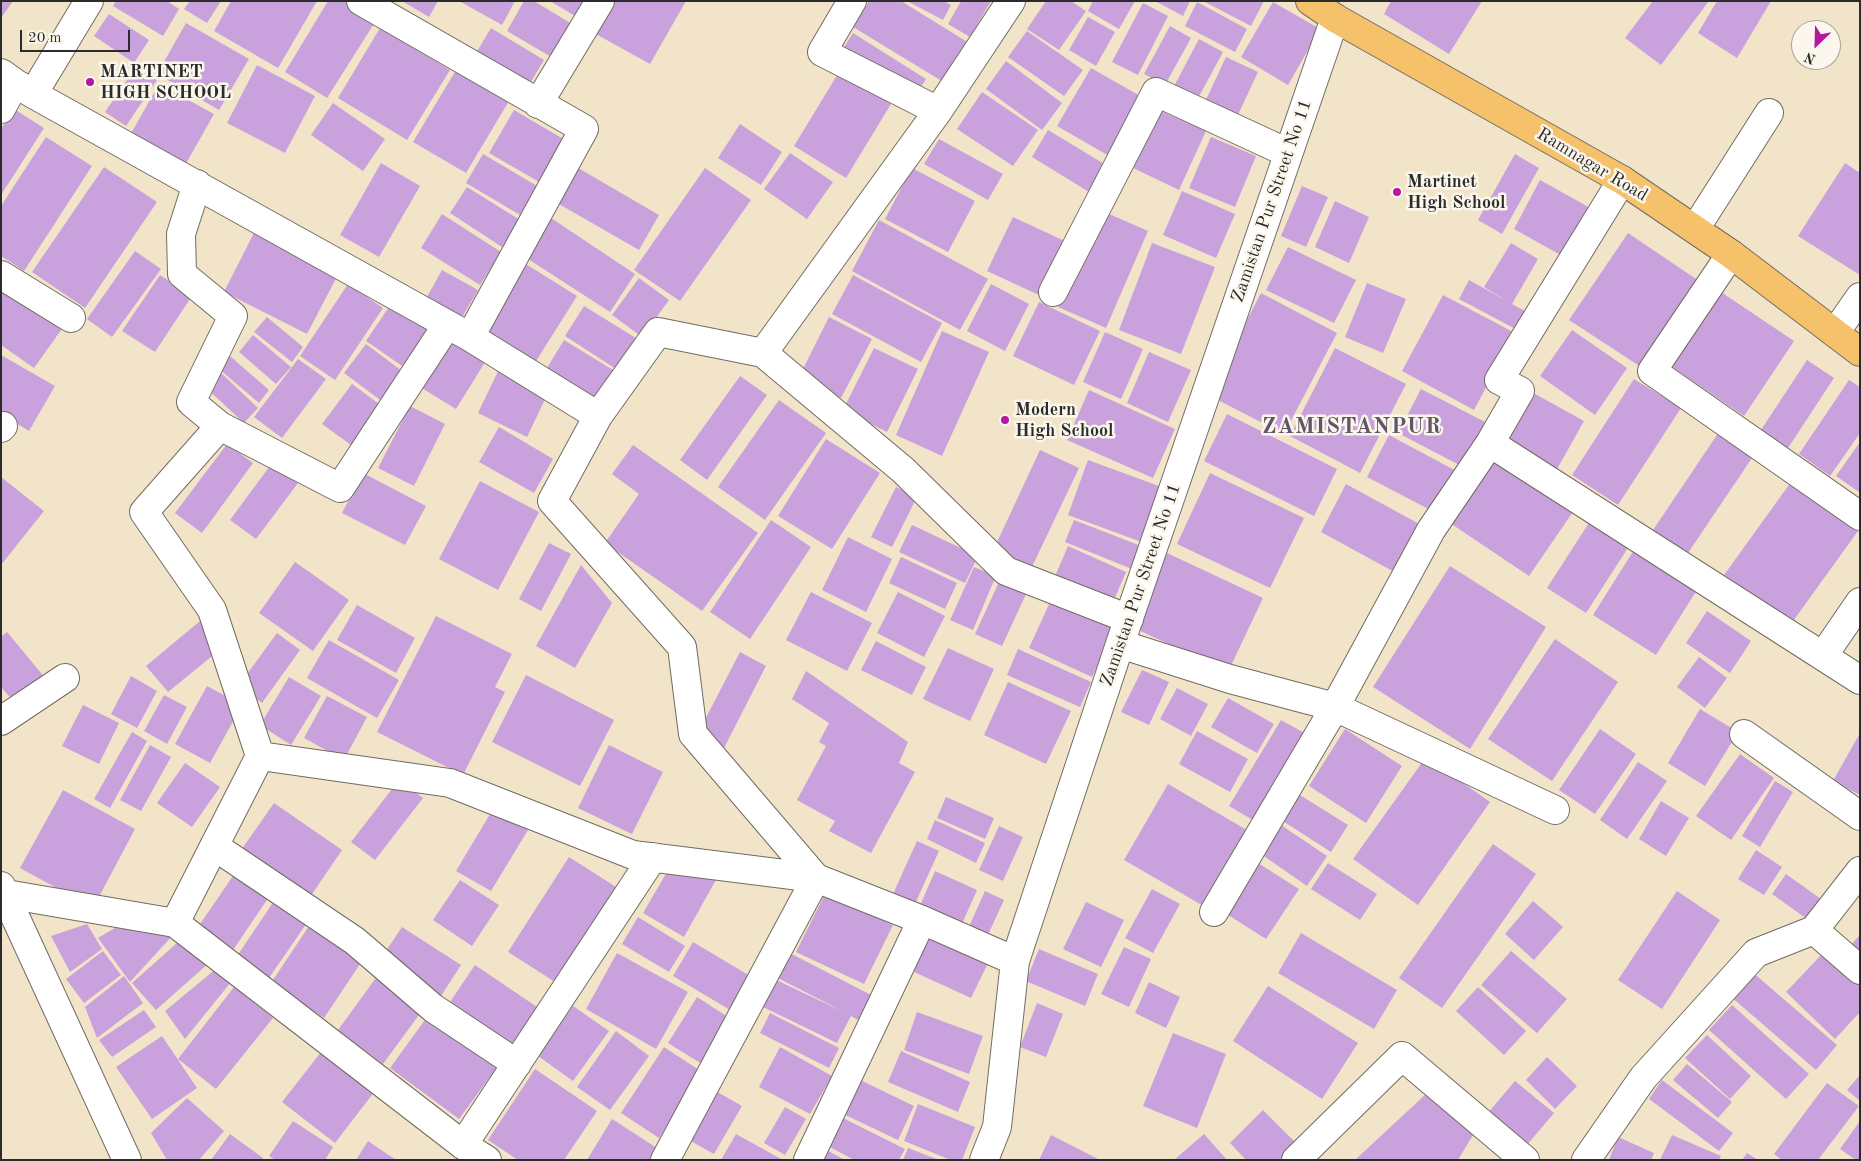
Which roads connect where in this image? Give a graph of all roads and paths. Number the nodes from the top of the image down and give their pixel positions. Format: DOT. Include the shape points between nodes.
graph roads {
  1 [pos="89,1"];
  2 [pos="600,1"];
  3 [pos="852,1"];
  4 [pos="1011,1"];
  5 [pos="1310,1"];
  6 [pos="364,2"];
  7 [pos="1335,18"];
  8 [pos="16,83"];
  9 [pos="538,104"];
  10 [pos="1,109"];
  11 [pos="938,111"];
  12 [pos="1768,113"];
  13 [pos="1288,153"];
  14 [pos="1622,180"];
  15 [pos="197,184"];
  16 [pos="1695,229"];
  17 [pos="1731,254"];
  18 [pos="1,275"];
  19 [pos="1053,292"];
  20 [pos="1860,297"];
  21 [pos="71,318"];
  22 [pos="459,331"];
  23 [pos="1836,332"];
  24 [pos="763,352"];
  25 [pos="1860,352"];
  26 [pos="598,416"];
  27 [pos="220,426"];
  28 [pos="1490,443"];
  29 [pos="1860,516"];
  30 [pos="1860,602"];
  31 [pos="1124,632"];
  32 [pos="1824,656"];
  33 [pos="65,678"];
  34 [pos="1860,680"];
  35 [pos="1335,706"];
  36 [pos="1,721"];
  37 [pos="1744,734"];
  38 [pos="260,756"];
  39 [pos="1555,810"];
  40 [pos="1860,816"];
  41 [pos="214,846"];
  42 [pos="653,857"];
  43 [pos="1860,871"];
  44 [pos="816,878"];
  45 [pos="4,890"];
  46 [pos="1214,912"];
  47 [pos="922,920"];
  48 [pos="175,923"];
  49 [pos="1814,930"];
  50 [pos="1015,960"];
  51 [pos="1860,970"];
  52 [pos="517,1064"];
  53 [pos="464,1145"];
  54 [pos="127,1160"];
  55 [pos="487,1160"];
  56 [pos="665,1160"];
  57 [pos="808,1160"];
  58 [pos="984,1160"];
  59 [pos="1296,1160"];
  60 [pos="1525,1160"];
  61 [pos="1586,1160"];
  1 -- 8 [label="street"];
  2 -- 9 [label="street"];
  3 -- 11 [label="street" via="822,52"];
  4 -- 11 [label="street"];
  5 -- 7 [label="main road, Ramnagar Road"];
  6 -- 9 [label="street"];
  7 -- 13 [label="street, Zamistan Pur Street No 11"];
  7 -- 14 [label="main road, Ramnagar Road"];
  8 -- 10 [label="street"];
  8 -- 15 [label="street"];
  9 -- 22 [label="street" via="584,130"];
  11 -- 24 [label="street"];
  12 -- 16 [label="street"];
  13 -- 19 [label="street" via="1156,92"];
  13 -- 31 [label="street, Zamistan Pur Street No 11"];
  14 -- 16 [label="main road, Ramnagar Road"];
  14 -- 28 [label="street" via="1499,380 1520,391"];
  15 -- 22 [label="street"];
  15 -- 27 [label="street" via="182,234 182,274 233,316 191,402"];
  16 -- 17 [label="main road, Ramnagar Road"];
  17 -- 23 [label="main road, Ramnagar Road"];
  17 -- 29 [label="street" via="1652,371"];
  18 -- 21 [label="street"];
  20 -- 23 [label="street"];
  22 -- 26 [label="street"];
  22 -- 27 [label="street" via="340,488"];
  23 -- 25 [label="main road, Ramnagar Road"];
  24 -- 26 [label="street" via="658,332"];
  24 -- 31 [label="street" via="903,470 1006,571"];
  26 -- 44 [label="street" via="552,501 682,647 693,734"];
  27 -- 38 [label="street" via="144,512 212,610"];
  28 -- 32 [label="street"];
  28 -- 35 [label="street" via="1431,530"];
  30 -- 32 [label="street"];
  31 -- 35 [label="street" via="1230,679"];
  31 -- 50 [label="street, Zamistan Pur Street No 11"];
  32 -- 34 [label="street"];
  33 -- 36 [label="street"];
  35 -- 39 [label="street"];
  35 -- 46 [label="street"];
  37 -- 40 [label="street"];
  38 -- 41 [label="street"];
  38 -- 42 [label="street" via="450,783 633,855"];
  41 -- 48 [label="street"];
  41 -- 52 [label="street" via="355,941 432,1008"];
  42 -- 44 [label="street"];
  42 -- 52 [label="street"];
  43 -- 49 [label="street"];
  44 -- 47 [label="street"];
  44 -- 56 [label="street"];
  45 -- 48 [label="street"];
  45 -- 54 [label="street"];
  47 -- 50 [label="street"];
  47 -- 57 [label="street"];
  48 -- 53 [label="street"];
  49 -- 51 [label="street"];
  49 -- 61 [label="street" via="1756,953 1643,1078"];
  50 -- 58 [label="street, Zamistan Pur Street No 11" via="998,1128"];
  52 -- 53 [label="street"];
  53 -- 55 [label="street"];
  59 -- 60 [label="street" via="1402,1056"];
}
